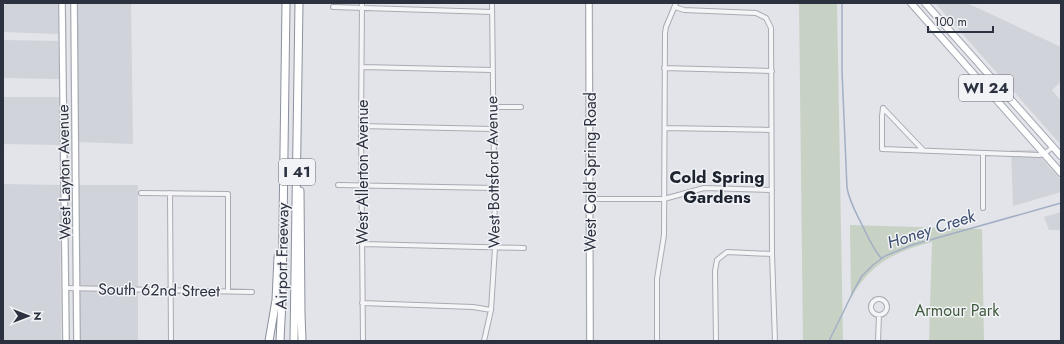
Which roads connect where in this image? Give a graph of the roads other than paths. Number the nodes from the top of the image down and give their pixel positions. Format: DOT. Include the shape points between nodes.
graph roads {
  1 [pos="62,3"];
  2 [pos="74,3"];
  3 [pos="286,3"];
  4 [pos="299,3"];
  5 [pos="362,3"];
  6 [pos="492,3"];
  7 [pos="589,3"];
  8 [pos="911,3"];
  9 [pos="925,3"];
  10 [pos="676,5"];
  11 [pos="333,7"];
  12 [pos="362,8"];
  13 [pos="492,12"];
  14 [pos="362,67"];
  15 [pos="664,68"];
  16 [pos="492,70"];
  17 [pos="772,71"];
  18 [pos="493,107"];
  19 [pos="521,107"];
  20 [pos="361,126"];
  21 [pos="665,128"];
  22 [pos="493,129"];
  23 [pos="771,130"];
  24 [pos="1053,147"];
  25 [pos="923,150"];
  26 [pos="983,153"];
  27 [pos="1044,154"];
  28 [pos="1061,156"];
  29 [pos="1061,173"];
  30 [pos="296,181"];
  31 [pos="338,185"];
  32 [pos="362,185"];
  33 [pos="494,188"];
  34 [pos="772,190"];
  35 [pos="141,193"];
  36 [pos="170,193"];
  37 [pos="590,199"];
  38 [pos="664,199"];
  39 [pos="283,205"];
  40 [pos="984,208"];
  41 [pos="363,244"];
  42 [pos="495,248"];
  43 [pos="524,248"];
  44 [pos="772,254"];
  45 [pos="66,288"];
  46 [pos="76,288"];
  47 [pos="171,290"];
  48 [pos="228,291"];
  49 [pos="252,292"];
  50 [pos="362,303"];
  51 [pos="491,310"];
  52 [pos="879,315"];
  53 [pos="66,341"];
  54 [pos="76,341"];
  55 [pos="171,341"];
  56 [pos="269,341"];
  57 [pos="280,341"];
  58 [pos="294,341"];
  59 [pos="302,341"];
  60 [pos="363,341"];
  61 [pos="484,341"];
  62 [pos="590,341"];
  63 [pos="657,341"];
  64 [pos="716,341"];
  65 [pos="775,341"];
  66 [pos="878,341"];
  1 -- 45 [label="main road, West Layton Avenue"];
  2 -- 46 [label="main road, West Layton Avenue"];
  3 -- 39 [label="highway, Airport Freeway / I 41"];
  4 -- 30 [label="highway, Airport Freeway / I 41"];
  5 -- 12 [label="street, West Allerton Avenue"];
  6 -- 13 [label="street, West Bottsford Avenue"];
  7 -- 37 [label="main road, West Cold Spring Road"];
  8 -- 27 [label="main road, WI 24"];
  9 -- 24 [label="main road, WI 24"];
  10 -- 15 [label="street" via="664,33"];
  10 -- 17 [label="street" via="684,10 756,13 766,18 771,28"];
  11 -- 12 [label="street"];
  12 -- 13 [label="street"];
  12 -- 14 [label="street, West Allerton Avenue"];
  13 -- 16 [label="street, West Bottsford Avenue"];
  14 -- 16 [label="street"];
  14 -- 20 [label="street, West Allerton Avenue"];
  15 -- 17 [label="street"];
  15 -- 21 [label="street"];
  16 -- 18 [label="street, West Bottsford Avenue"];
  17 -- 23 [label="street"];
  18 -- 19 [label="street"];
  18 -- 22 [label="street, West Bottsford Avenue"];
  20 -- 22 [label="street"];
  20 -- 32 [label="street, West Allerton Avenue"];
  21 -- 23 [label="street"];
  21 -- 38 [label="street"];
  22 -- 33 [label="street, West Bottsford Avenue"];
  23 -- 34 [label="street"];
  24 -- 27 [label="street"];
  24 -- 28 [label="main road, WI 24"];
  25 -- 25 [label="street" via="882,149 883,108"];
  25 -- 26 [label="street"];
  26 -- 27 [label="street"];
  26 -- 40 [label="street"];
  27 -- 29 [label="main road, WI 24"];
  30 -- 58 [label="highway, Airport Freeway / I 41"];
  30 -- 59 [label="highway" via="301,194"];
  31 -- 32 [label="street"];
  32 -- 33 [label="street"];
  32 -- 41 [label="street, West Allerton Avenue"];
  33 -- 42 [label="street, West Bottsford Avenue"];
  34 -- 38 [label="street" via="704,188"];
  34 -- 44 [label="street"];
  35 -- 36 [label="street"];
  36 -- 47 [label="street"];
  36 -- 48 [label="street" via="228,194"];
  37 -- 38 [label="street"];
  37 -- 62 [label="main road, West Cold Spring Road"];
  38 -- 63 [label="street" via="664,235 657,279"];
  39 -- 56 [label="highway" via="278,216 277,288"];
  39 -- 57 [label="highway, Airport Freeway / I 41"];
  41 -- 42 [label="street"];
  41 -- 50 [label="street, West Allerton Avenue"];
  42 -- 43 [label="street"];
  42 -- 51 [label="street, West Bottsford Avenue"];
  44 -- 64 [label="street" via="727,252 717,260"];
  44 -- 65 [label="street"];
  45 -- 46 [label="street, South 62nd Street"];
  45 -- 53 [label="main road, West Layton Avenue"];
  46 -- 47 [label="street, South 62nd Street"];
  46 -- 54 [label="main road, West Layton Avenue"];
  47 -- 48 [label="street, South 62nd Street"];
  47 -- 55 [label="street"];
  48 -- 49 [label="street, South 62nd Street"];
  50 -- 51 [label="street" via="473,307"];
  50 -- 60 [label="street, West Allerton Avenue"];
  51 -- 61 [label="street, West Bottsford Avenue"];
  52 -- 66 [label="street"];
}
